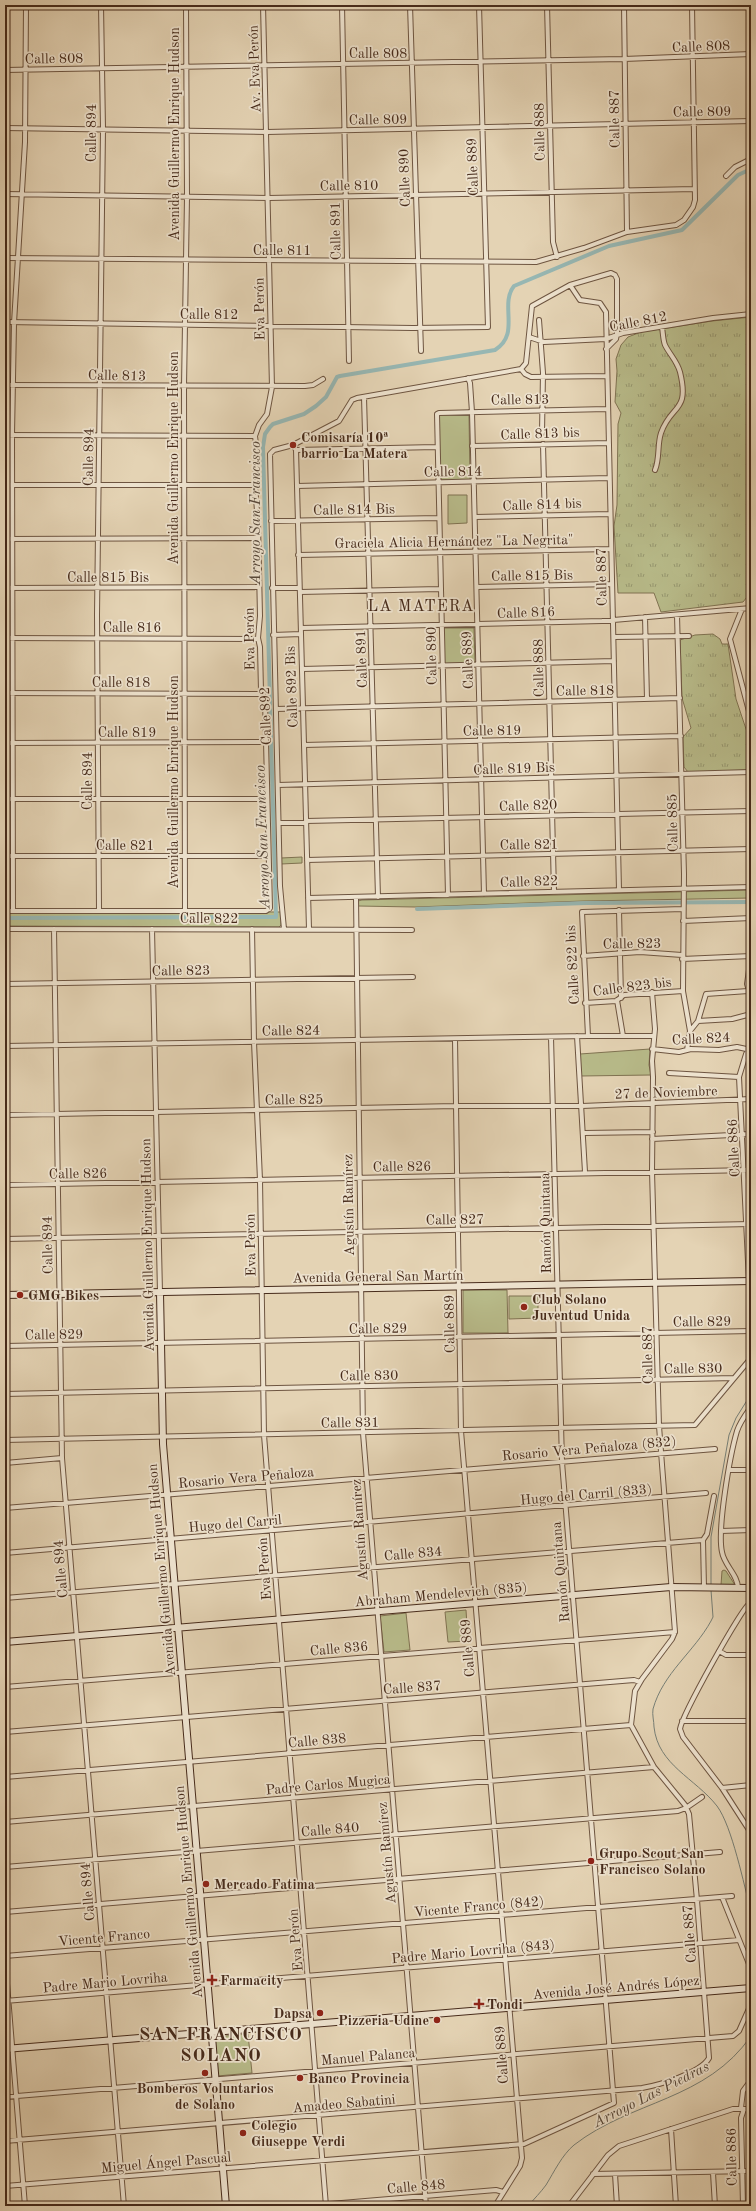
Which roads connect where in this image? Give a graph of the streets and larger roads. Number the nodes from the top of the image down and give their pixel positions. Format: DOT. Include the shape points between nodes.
graph roads {
  1 [pos="170,5"];
  2 [pos="186,5"];
  3 [pos="263,5"];
  4 [pos="342,5"];
  5 [pos="410,5"];
  6 [pos="478,5"];
  7 [pos="547,5"];
  8 [pos="624,5"];
  9 [pos="692,5"];
  10 [pos="26,6"];
  11 [pos="101,6"];
  12 [pos="5,7"];
  13 [pos="751,54"];
  14 [pos="693,57"];
  15 [pos="624,59"];
  16 [pos="548,60"];
  17 [pos="480,61"];
  18 [pos="343,64"];
  19 [pos="411,64"];
  20 [pos="265,66"];
  21 [pos="187,67"];
  22 [pos="102,68"];
  23 [pos="5,70"];
  24 [pos="25,70"];
  25 [pos="751,121"];
  26 [pos="624,123"];
  27 [pos="693,123"];
  28 [pos="550,125"];
  29 [pos="482,127"];
  30 [pos="5,128"];
  31 [pos="25,128"];
  32 [pos="103,129"];
  33 [pos="413,129"];
  34 [pos="344,130"];
  35 [pos="187,131"];
  36 [pos="267,132"];
  37 [pos="751,159"];
  38 [pos="726,176"];
  39 [pos="626,189"];
  40 [pos="694,189"];
  41 [pos="552,192"];
  42 [pos="484,193"];
  43 [pos="5,194"];
  44 [pos="22,194"];
  45 [pos="415,195"];
  46 [pos="102,196"];
  47 [pos="345,196"];
  48 [pos="187,197"];
  49 [pos="269,198"];
  50 [pos="627,232"];
  51 [pos="557,257"];
  52 [pos="5,258"];
  53 [pos="17,258"];
  54 [pos="101,260"];
  55 [pos="186,260"];
  56 [pos="269,261"];
  57 [pos="346,262"];
  58 [pos="418,262"];
  59 [pos="487,263"];
  60 [pos="570,285"];
  61 [pos="751,314"];
  62 [pos="539,320"];
  63 [pos="5,322"];
  64 [pos="14,323"];
  65 [pos="101,324"];
  66 [pos="184,325"];
  67 [pos="347,325"];
  68 [pos="271,326"];
  69 [pos="419,327"];
  70 [pos="662,327"];
  71 [pos="486,328"];
  72 [pos="617,334"];
  73 [pos="529,337"];
  74 [pos="606,339"];
  75 [pos="542,342"];
  76 [pos="606,349"];
  77 [pos="421,351"];
  78 [pos="349,361"];
  79 [pos="521,369"];
  80 [pos="606,376"];
  81 [pos="543,377"];
  82 [pos="468,378"];
  83 [pos="323,379"];
  84 [pos="5,385"];
  85 [pos="13,385"];
  86 [pos="100,385"];
  87 [pos="184,387"];
  88 [pos="272,387"];
  89 [pos="364,397"];
  90 [pos="607,409"];
  91 [pos="541,410"];
  92 [pos="472,412"];
  93 [pos="436,417"];
  94 [pos="542,433"];
  95 [pos="5,435"];
  96 [pos="12,435"];
  97 [pos="99,435"];
  98 [pos="184,435"];
  99 [pos="255,436"];
  100 [pos="609,443"];
  101 [pos="543,444"];
  102 [pos="293,445"];
  103 [pos="472,446"];
  104 [pos="436,448"];
  105 [pos="366,449"];
  106 [pos="296,450"];
  107 [pos="655,470"];
  108 [pos="609,478"];
  109 [pos="544,480"];
  110 [pos="474,482"];
  111 [pos="438,483"];
  112 [pos="368,484"];
  113 [pos="5,485"];
  114 [pos="12,485"];
  115 [pos="98,485"];
  116 [pos="184,485"];
  117 [pos="255,485"];
  118 [pos="297,486"];
  119 [pos="610,514"];
  120 [pos="545,515"];
  121 [pos="475,517"];
  122 [pos="439,518"];
  123 [pos="368,520"];
  124 [pos="271,521"];
  125 [pos="298,522"];
  126 [pos="257,538"];
  127 [pos="5,539"];
  128 [pos="12,539"];
  129 [pos="184,539"];
  130 [pos="99,540"];
  131 [pos="611,549"];
  132 [pos="546,550"];
  133 [pos="475,552"];
  134 [pos="439,553"];
  135 [pos="298,555"];
  136 [pos="369,555"];
  137 [pos="612,584"];
  138 [pos="547,586"];
  139 [pos="185,587"];
  140 [pos="258,587"];
  141 [pos="477,587"];
  142 [pos="5,588"];
  143 [pos="13,588"];
  144 [pos="98,588"];
  145 [pos="272,588"];
  146 [pos="440,588"];
  147 [pos="300,590"];
  148 [pos="370,590"];
  149 [pos="751,608"];
  150 [pos="742,609"];
  151 [pos="677,615"];
  152 [pos="645,617"];
  153 [pos="613,620"];
  154 [pos="547,623"];
  155 [pos="476,625"];
  156 [pos="442,626"];
  157 [pos="371,627"];
  158 [pos="301,628"];
  159 [pos="301,634"];
  160 [pos="273,635"];
  161 [pos="645,636"];
  162 [pos="677,636"];
  163 [pos="689,636"];
  164 [pos="5,638"];
  165 [pos="13,638"];
  166 [pos="97,638"];
  167 [pos="186,638"];
  168 [pos="614,638"];
  169 [pos="258,639"];
  170 [pos="614,661"];
  171 [pos="550,663"];
  172 [pos="478,665"];
  173 [pos="442,666"];
  174 [pos="372,668"];
  175 [pos="302,669"];
  176 [pos="97,693"];
  177 [pos="186,693"];
  178 [pos="5,694"];
  179 [pos="13,694"];
  180 [pos="262,694"];
  181 [pos="680,698"];
  182 [pos="647,699"];
  183 [pos="614,700"];
  184 [pos="549,702"];
  185 [pos="479,703"];
  186 [pos="444,704"];
  187 [pos="374,706"];
  188 [pos="302,708"];
  189 [pos="276,709"];
  190 [pos="751,719"];
  191 [pos="681,736"];
  192 [pos="615,738"];
  193 [pos="550,740"];
  194 [pos="480,741"];
  195 [pos="265,742"];
  196 [pos="444,742"];
  197 [pos="5,743"];
  198 [pos="13,743"];
  199 [pos="97,743"];
  200 [pos="186,743"];
  201 [pos="374,744"];
  202 [pos="304,745"];
  203 [pos="751,772"];
  204 [pos="682,774"];
  205 [pos="616,776"];
  206 [pos="551,777"];
  207 [pos="481,780"];
  208 [pos="445,781"];
  209 [pos="376,782"];
  210 [pos="304,784"];
  211 [pos="278,785"];
  212 [pos="5,799"];
  213 [pos="13,799"];
  214 [pos="98,799"];
  215 [pos="185,799"];
  216 [pos="267,799"];
  217 [pos="751,811"];
  218 [pos="682,812"];
  219 [pos="618,814"];
  220 [pos="552,816"];
  221 [pos="446,818"];
  222 [pos="482,818"];
  223 [pos="377,820"];
  224 [pos="306,822"];
  225 [pos="279,823"];
  226 [pos="751,849"];
  227 [pos="683,851"];
  228 [pos="618,852"];
  229 [pos="553,854"];
  230 [pos="5,856"];
  231 [pos="13,856"];
  232 [pos="98,856"];
  233 [pos="185,856"];
  234 [pos="268,856"];
  235 [pos="446,856"];
  236 [pos="483,856"];
  237 [pos="377,858"];
  238 [pos="307,860"];
  239 [pos="751,887"];
  240 [pos="683,889"];
  241 [pos="620,890"];
  242 [pos="554,892"];
  243 [pos="484,894"];
  244 [pos="448,895"];
  245 [pos="378,897"];
  246 [pos="308,898"];
  247 [pos="356,898"];
  248 [pos="683,908"];
  249 [pos="5,910"];
  250 [pos="99,910"];
  251 [pos="269,910"];
  252 [pos="619,910"];
  253 [pos="13,911"];
  254 [pos="185,911"];
  255 [pos="751,918"];
  256 [pos="683,922"];
  257 [pos="5,929"];
  258 [pos="54,929"];
  259 [pos="152,929"];
  260 [pos="252,929"];
  261 [pos="284,929"];
  262 [pos="309,929"];
  263 [pos="356,929"];
  264 [pos="412,930"];
  265 [pos="621,952"];
  266 [pos="583,956"];
  267 [pos="751,956"];
  268 [pos="682,957"];
  269 [pos="413,977"];
  270 [pos="357,978"];
  271 [pos="253,980"];
  272 [pos="154,982"];
  273 [pos="56,983"];
  274 [pos="5,984"];
  275 [pos="683,991"];
  276 [pos="748,991"];
  277 [pos="652,992"];
  278 [pos="751,998"];
  279 [pos="619,999"];
  280 [pos="585,1003"];
  281 [pos="751,1014"];
  282 [pos="698,1021"];
  283 [pos="690,1031"];
  284 [pos="577,1036"];
  285 [pos="588,1036"];
  286 [pos="623,1036"];
  287 [pos="654,1036"];
  288 [pos="552,1037"];
  289 [pos="454,1039"];
  290 [pos="358,1040"];
  291 [pos="254,1042"];
  292 [pos="156,1043"];
  293 [pos="57,1044"];
  294 [pos="5,1046"];
  295 [pos="652,1049"];
  296 [pos="751,1049"];
  297 [pos="687,1050"];
  298 [pos="669,1073"];
  299 [pos="739,1077"];
  300 [pos="751,1099"];
  301 [pos="741,1100"];
  302 [pos="652,1103"];
  303 [pos="554,1105"];
  304 [pos="456,1106"];
  305 [pos="582,1106"];
  306 [pos="359,1109"];
  307 [pos="257,1110"];
  308 [pos="157,1111"];
  309 [pos="57,1114"];
  310 [pos="5,1115"];
  311 [pos="653,1132"];
  312 [pos="584,1134"];
  313 [pos="744,1134"];
  314 [pos="751,1134"];
  315 [pos="652,1139"];
  316 [pos="745,1170"];
  317 [pos="751,1170"];
  318 [pos="652,1171"];
  319 [pos="585,1172"];
  320 [pos="555,1174"];
  321 [pos="457,1176"];
  322 [pos="359,1178"];
  323 [pos="260,1180"];
  324 [pos="158,1182"];
  325 [pos="58,1184"];
  326 [pos="5,1185"];
  327 [pos="749,1224"];
  328 [pos="655,1226"];
  329 [pos="556,1228"];
  330 [pos="458,1230"];
  331 [pos="359,1232"];
  332 [pos="261,1234"];
  333 [pos="159,1236"];
  334 [pos="58,1238"];
  335 [pos="5,1239"];
  336 [pos="750,1281"];
  337 [pos="656,1283"];
  338 [pos="557,1285"];
  339 [pos="459,1286"];
  340 [pos="360,1288"];
  341 [pos="262,1290"];
  342 [pos="160,1293"];
  343 [pos="59,1294"];
  344 [pos="5,1295"];
  345 [pos="751,1323"];
  346 [pos="751,1331"];
  347 [pos="657,1333"];
  348 [pos="558,1335"];
  349 [pos="460,1337"];
  350 [pos="361,1339"];
  351 [pos="263,1341"];
  352 [pos="161,1344"];
  353 [pos="60,1345"];
  354 [pos="5,1346"];
  355 [pos="751,1358"];
  356 [pos="734,1378"];
  357 [pos="658,1380"];
  358 [pos="559,1383"];
  359 [pos="461,1384"];
  360 [pos="363,1386"];
  361 [pos="263,1389"];
  362 [pos="60,1392"];
  363 [pos="162,1392"];
  364 [pos="5,1394"];
  365 [pos="751,1407"];
  366 [pos="659,1426"];
  367 [pos="560,1428"];
  368 [pos="461,1431"];
  369 [pos="363,1433"];
  370 [pos="264,1435"];
  371 [pos="162,1437"];
  372 [pos="62,1439"];
  373 [pos="5,1440"];
  374 [pos="715,1449"];
  375 [pos="661,1454"];
  376 [pos="62,1458"];
  377 [pos="562,1462"];
  378 [pos="5,1463"];
  379 [pos="464,1470"];
  380 [pos="729,1470"];
  381 [pos="751,1470"];
  382 [pos="366,1478"];
  383 [pos="268,1486"];
  384 [pos="706,1493"];
  385 [pos="167,1494"];
  386 [pos="714,1496"];
  387 [pos="664,1498"];
  388 [pos="66,1502"];
  389 [pos="565,1506"];
  390 [pos="5,1508"];
  391 [pos="468,1515"];
  392 [pos="370,1523"];
  393 [pos="751,1530"];
  394 [pos="272,1531"];
  395 [pos="721,1531"];
  396 [pos="171,1539"];
  397 [pos="703,1540"];
  398 [pos="667,1543"];
  399 [pos="69,1548"];
  400 [pos="569,1551"];
  401 [pos="5,1553"];
  402 [pos="471,1559"];
  403 [pos="373,1567"];
  404 [pos="276,1575"];
  405 [pos="175,1583"];
  406 [pos="671,1587"];
  407 [pos="705,1588"];
  408 [pos="738,1588"];
  409 [pos="751,1588"];
  410 [pos="73,1592"];
  411 [pos="573,1595"];
  412 [pos="5,1598"];
  413 [pos="751,1602"];
  414 [pos="475,1603"];
  415 [pos="376,1612"];
  416 [pos="279,1620"];
  417 [pos="179,1628"];
  418 [pos="674,1632"];
  419 [pos="76,1635"];
  420 [pos="577,1640"];
  421 [pos="5,1642"];
  422 [pos="478,1648"];
  423 [pos="719,1651"];
  424 [pos="751,1655"];
  425 [pos="381,1656"];
  426 [pos="282,1664"];
  427 [pos="182,1672"];
  428 [pos="81,1681"];
  429 [pos="640,1682"];
  430 [pos="580,1685"];
  431 [pos="5,1687"];
  432 [pos="482,1693"];
  433 [pos="384,1700"];
  434 [pos="286,1709"];
  435 [pos="185,1718"];
  436 [pos="682,1721"];
  437 [pos="751,1721"];
  438 [pos="85,1725"];
  439 [pos="631,1725"];
  440 [pos="584,1729"];
  441 [pos="5,1732"];
  442 [pos="486,1737"];
  443 [pos="388,1745"];
  444 [pos="290,1753"];
  445 [pos="189,1762"];
  446 [pos="654,1767"];
  447 [pos="89,1770"];
  448 [pos="588,1774"];
  449 [pos="5,1777"];
  450 [pos="490,1782"];
  451 [pos="751,1785"];
  452 [pos="722,1788"];
  453 [pos="391,1790"];
  454 [pos="293,1797"];
  455 [pos="702,1797"];
  456 [pos="192,1806"];
  457 [pos="686,1808"];
  458 [pos="92,1814"];
  459 [pos="592,1818"];
  460 [pos="5,1822"];
  461 [pos="494,1826"];
  462 [pos="751,1833"];
  463 [pos="396,1834"];
  464 [pos="298,1843"];
  465 [pos="196,1851"];
  466 [pos="720,1852"];
  467 [pos="693,1855"];
  468 [pos="96,1860"];
  469 [pos="595,1863"];
  470 [pos="5,1867"];
  471 [pos="497,1871"];
  472 [pos="399,1879"];
  473 [pos="301,1887"];
  474 [pos="200,1896"];
  475 [pos="732,1896"];
  476 [pos="722,1897"];
  477 [pos="697,1900"];
  478 [pos="99,1904"];
  479 [pos="599,1907"];
  480 [pos="5,1912"];
  481 [pos="501,1915"];
  482 [pos="403,1924"];
  483 [pos="305,1932"];
  484 [pos="204,1939"];
  485 [pos="739,1940"];
  486 [pos="701,1944"];
  487 [pos="103,1949"];
  488 [pos="602,1951"];
  489 [pos="5,1958"];
  490 [pos="504,1960"];
  491 [pos="407,1967"];
  492 [pos="751,1969"];
  493 [pos="309,1976"];
  494 [pos="208,1985"];
  495 [pos="751,1988"];
  496 [pos="704,1992"];
  497 [pos="106,1993"];
  498 [pos="607,1999"];
  499 [pos="7,2001"];
  500 [pos="751,2004"];
  501 [pos="509,2008"];
  502 [pos="410,2016"];
  503 [pos="313,2024"];
  504 [pos="211,2032"];
  505 [pos="708,2039"];
  506 [pos="110,2040"];
  507 [pos="611,2047"];
  508 [pos="13,2048"];
  509 [pos="5,2049"];
  510 [pos="512,2055"];
  511 [pos="709,2058"];
  512 [pos="414,2063"];
  513 [pos="316,2071"];
  514 [pos="215,2079"];
  515 [pos="751,2080"];
  516 [pos="114,2088"];
  517 [pos="614,2091"];
  518 [pos="16,2096"];
  519 [pos="5,2097"];
  520 [pos="516,2100"];
  521 [pos="614,2103"];
  522 [pos="418,2108"];
  523 [pos="742,2108"];
  524 [pos="751,2109"];
  525 [pos="320,2116"];
  526 [pos="220,2124"];
  527 [pos="671,2129"];
  528 [pos="118,2133"];
  529 [pos="20,2140"];
  530 [pos="5,2141"];
  531 [pos="520,2145"];
  532 [pos="422,2152"];
  533 [pos="323,2160"];
  534 [pos="223,2169"];
  535 [pos="742,2172"];
  536 [pos="751,2172"];
  537 [pos="674,2173"];
  538 [pos="713,2173"];
  539 [pos="593,2174"];
  540 [pos="615,2174"];
  541 [pos="121,2177"];
  542 [pos="23,2184"];
  543 [pos="5,2186"];
  544 [pos="503,2192"];
  545 [pos="425,2197"];
  546 [pos="326,2205"];
  547 [pos="25,2206"];
  548 [pos="124,2206"];
  549 [pos="226,2206"];
  550 [pos="306,2206"];
  551 [pos="426,2206"];
  552 [pos="495,2206"];
  553 [pos="569,2206"];
  554 [pos="617,2206"];
  555 [pos="676,2206"];
  556 [pos="714,2206"];
  557 [pos="743,2206"];
  1 -- 11 [label="street"];
  2 -- 21 [label="street, Avenida Guillermo Enrique Hudson"];
  3 -- 20 [label="street, Av. Eva Perón"];
  4 -- 18 [label="street, Calle 891"];
  5 -- 19 [label="street, Calle 890"];
  6 -- 17 [label="street, Calle 889"];
  7 -- 16 [label="street, Calle 888"];
  8 -- 15 [label="street, Calle 887"];
  9 -- 14 [label="street"];
  10 -- 11 [label="street"];
  10 -- 12 [label="street"];
  10 -- 24 [label="street"];
  11 -- 22 [label="street, Calle 894"];
  13 -- 14 [label="street, Calle 808"];
  14 -- 15 [label="street, Calle 808"];
  14 -- 27 [label="street"];
  15 -- 16 [label="street, Calle 808"];
  15 -- 26 [label="street, Calle 887"];
  16 -- 17 [label="street, Calle 808"];
  16 -- 28 [label="street, Calle 888"];
  17 -- 19 [label="street, Calle 808"];
  17 -- 29 [label="street, Calle 889"];
  18 -- 19 [label="street, Calle 808"];
  18 -- 20 [label="street, Calle 808"];
  18 -- 34 [label="street, Calle 891"];
  19 -- 33 [label="street, Calle 890"];
  20 -- 21 [label="street, Calle 808"];
  20 -- 36 [label="street, Av. Eva Perón"];
  21 -- 22 [label="street, Calle 808"];
  21 -- 35 [label="street, Avenida Guillermo Enrique Hudson"];
  22 -- 24 [label="street, Calle 808"];
  22 -- 32 [label="street, Calle 894"];
  23 -- 24 [label="street, Calle 808"];
  24 -- 31 [label="street"];
  25 -- 27 [label="street, Calle 809"];
  26 -- 27 [label="street, Calle 809"];
  26 -- 28 [label="street, Calle 809"];
  26 -- 39 [label="street, Calle 887"];
  27 -- 40 [label="street"];
  28 -- 29 [label="street, Calle 809"];
  28 -- 41 [label="street, Calle 888"];
  29 -- 33 [label="street, Calle 809"];
  29 -- 42 [label="street, Calle 889"];
  30 -- 31 [label="street, Calle 809"];
  31 -- 32 [label="street, Calle 809"];
  31 -- 44 [label="street"];
  32 -- 35 [label="street, Calle 809"];
  32 -- 46 [label="street, Calle 894"];
  33 -- 34 [label="street, Calle 809"];
  33 -- 45 [label="street, Calle 890"];
  34 -- 36 [label="street, Calle 809"];
  34 -- 47 [label="street, Calle 891"];
  35 -- 36 [label="street, Calle 809"];
  35 -- 48 [label="street, Avenida Guillermo Enrique Hudson"];
  36 -- 49 [label="street, Eva Perón"];
  37 -- 38 [label="street" via="735,167"];
  39 -- 40 [label="street, Calle 810"];
  39 -- 41 [label="street, Calle 810"];
  39 -- 50 [label="street, Calle 887"];
  40 -- 50 [label="street, Calle 811" via="693,207 684,220 676,225"];
  41 -- 42 [label="street, Calle 810"];
  41 -- 51 [label="street, Calle 888" via="553,246"];
  42 -- 45 [label="street, Calle 810"];
  42 -- 59 [label="street, Calle 889"];
  43 -- 44 [label="street, Calle 810"];
  44 -- 46 [label="street, Calle 810"];
  44 -- 53 [label="street"];
  45 -- 47 [label="street, Calle 810"];
  45 -- 58 [label="street, Calle 890"];
  46 -- 48 [label="street, Calle 810"];
  46 -- 54 [label="street, Calle 894"];
  47 -- 49 [label="street, Calle 810"];
  47 -- 57 [label="street, Calle 891"];
  48 -- 49 [label="street, Calle 810"];
  48 -- 55 [label="street, Avenida Guillermo Enrique Hudson"];
  49 -- 56 [label="street, Eva Perón"];
  50 -- 51 [label="street, Calle 811"];
  51 -- 59 [label="street, Calle 811" via="536,262"];
  52 -- 53 [label="street, Calle 811"];
  53 -- 54 [label="street, Calle 811"];
  53 -- 64 [label="street"];
  54 -- 55 [label="street, Calle 811"];
  54 -- 65 [label="street, Calle 894"];
  55 -- 56 [label="street, Calle 811"];
  55 -- 66 [label="street, Avenida Guillermo Enrique Hudson"];
  56 -- 57 [label="street, Calle 811"];
  56 -- 68 [label="street, Eva Perón"];
  57 -- 58 [label="street, Calle 811"];
  57 -- 67 [label="street, Calle 891"];
  58 -- 59 [label="street, Calle 811"];
  58 -- 69 [label="street, Calle 890"];
  59 -- 71 [label="street, Calle 889"];
  60 -- 72 [label="street" via="608,273 613,274 617,279"];
  60 -- 73 [label="street" via="534,304 530,312"];
  60 -- 74 [label="street, Calle 887" via="580,300 603,306 606,312"];
  61 -- 70 [label="street, Calle 812"];
  62 -- 75 [label="street"];
  63 -- 64 [label="street, Calle 812"];
  64 -- 65 [label="street, Calle 812"];
  64 -- 85 [label="street"];
  65 -- 66 [label="street, Calle 812"];
  65 -- 86 [label="street, Calle 894"];
  66 -- 68 [label="street, Calle 812"];
  66 -- 87 [label="street, Avenida Guillermo Enrique Hudson"];
  67 -- 68 [label="street, Calle 812"];
  67 -- 69 [label="street, Calle 812"];
  67 -- 78 [label="street, Calle 891"];
  68 -- 88 [label="street, Eva Perón"];
  69 -- 71 [label="street, Calle 812"];
  69 -- 77 [label="street, Calle 890"];
  70 -- 72 [label="street, Calle 812"];
  70 -- 107 [label="street" via="665,344 678,365 683,396 679,408 667,421 661,433"];
  72 -- 74 [label="street, Calle 812"];
  72 -- 76 [label="street" via="616,339"];
  73 -- 75 [label="street, Calle 812"];
  73 -- 79 [label="street" via="526,363"];
  74 -- 75 [label="street, Calle 812"];
  74 -- 76 [label="street, Calle 887"];
  75 -- 81 [label="street"];
  76 -- 80 [label="street, Calle 887"];
  79 -- 81 [label="street" via="527,376"];
  79 -- 82 [label="street"];
  80 -- 81 [label="street"];
  80 -- 90 [label="street, Calle 887"];
  81 -- 91 [label="street"];
  82 -- 89 [label="street"];
  82 -- 92 [label="street, Calle 889"];
  83 -- 88 [label="street, Calle 813" via="308,386"];
  84 -- 85 [label="street, Calle 813"];
  85 -- 86 [label="street, Calle 813"];
  85 -- 96 [label="street"];
  86 -- 87 [label="street, Calle 813"];
  86 -- 97 [label="street, Calle 894"];
  87 -- 88 [label="street, Calle 813"];
  87 -- 98 [label="street, Avenida Guillermo Enrique Hudson"];
  88 -- 99 [label="street, Eva Perón" via="267,414"];
  89 -- 102 [label="street" via="352,400 339,421"];
  89 -- 105 [label="street, Calle 891"];
  90 -- 91 [label="street, Calle 813"];
  90 -- 100 [label="street, Calle 887"];
  91 -- 92 [label="street, Calle 813"];
  91 -- 94 [label="street"];
  92 -- 93 [label="street, Calle 813" via="439,413"];
  92 -- 103 [label="street, Calle 889"];
  93 -- 104 [label="street, Calle 890"];
  95 -- 96 [label="street"];
  96 -- 97 [label="street"];
  96 -- 114 [label="street"];
  97 -- 98 [label="street"];
  97 -- 115 [label="street, Calle 894"];
  98 -- 99 [label="street"];
  98 -- 116 [label="street, Avenida Guillermo Enrique Hudson"];
  99 -- 117 [label="street, Eva Perón"];
  100 -- 101 [label="street, Calle 813 bis"];
  100 -- 108 [label="street, Calle 887"];
  101 -- 103 [label="street, Calle 813 bis"];
  101 -- 109 [label="street, Calle 888"];
  102 -- 106 [label="street, Calle 892 Bis"];
  102 -- 124 [label="street, Calle 892" via="274,450 270,454"];
  103 -- 110 [label="street, Calle 889"];
  104 -- 105 [label="street"];
  104 -- 111 [label="street, Calle 890"];
  105 -- 106 [label="street"];
  105 -- 112 [label="street, Calle 891"];
  106 -- 118 [label="street, Calle 892 Bis"];
  108 -- 109 [label="street, Calle 814"];
  108 -- 119 [label="street, Calle 887"];
  109 -- 110 [label="street, Calle 814"];
  109 -- 120 [label="street, Calle 888"];
  110 -- 111 [label="street, Calle 814"];
  110 -- 121 [label="street, Calle 889"];
  111 -- 112 [label="street, Calle 814"];
  111 -- 122 [label="street, Calle 890"];
  112 -- 118 [label="street, Calle 814"];
  112 -- 123 [label="street, Calle 891"];
  113 -- 114 [label="street"];
  114 -- 115 [label="street"];
  114 -- 128 [label="street"];
  115 -- 116 [label="street"];
  115 -- 130 [label="street, Calle 894"];
  116 -- 117 [label="street"];
  116 -- 129 [label="street, Avenida Guillermo Enrique Hudson"];
  117 -- 126 [label="street, Eva Perón"];
  118 -- 125 [label="street, Calle 892 Bis"];
  119 -- 120 [label="street, Calle 814 bis"];
  119 -- 131 [label="street, Calle 887"];
  120 -- 121 [label="street, Calle 814 bis"];
  120 -- 132 [label="street, Calle 888"];
  121 -- 133 [label="street, Calle 889"];
  122 -- 123 [label="street, Calle 814 Bis"];
  122 -- 134 [label="street, Calle 890"];
  123 -- 125 [label="street, Calle 814 Bis"];
  123 -- 136 [label="street, Calle 891"];
  124 -- 125 [label="street, Calle 814 Bis"];
  124 -- 145 [label="street, Calle 892"];
  125 -- 135 [label="street, Calle 892 Bis"];
  126 -- 129 [label="street"];
  126 -- 140 [label="street, Eva Perón"];
  127 -- 128 [label="street"];
  128 -- 130 [label="street"];
  128 -- 143 [label="street"];
  129 -- 130 [label="street"];
  129 -- 139 [label="street, Avenida Guillermo Enrique Hudson"];
  130 -- 144 [label="street, Calle 894"];
  131 -- 132 [label="street, Graciela Alicia Hernández \"La Negrita\""];
  131 -- 137 [label="street, Calle 887"];
  132 -- 133 [label="street, Graciela Alicia Hernández \"La Negrita\""];
  132 -- 138 [label="street, Calle 888"];
  133 -- 134 [label="street, Graciela Alicia Hernández \"La Negrita\""];
  133 -- 141 [label="street, Calle 889"];
  134 -- 136 [label="street, Graciela Alicia Hernández \"La Negrita\""];
  134 -- 146 [label="street, Calle 890"];
  135 -- 136 [label="street, Graciela Alicia Hernández \"La Negrita\""];
  135 -- 147 [label="street, Calle 892 Bis"];
  136 -- 148 [label="street, Calle 891"];
  137 -- 138 [label="street, Calle 815 Bis"];
  137 -- 153 [label="street, Calle 887"];
  138 -- 141 [label="street, Calle 815 Bis"];
  138 -- 154 [label="street, Calle 888"];
  139 -- 140 [label="street, Calle 815 Bis"];
  139 -- 144 [label="street, Calle 815 Bis"];
  139 -- 167 [label="street, Avenida Guillermo Enrique Hudson"];
  140 -- 169 [label="street, Eva Perón"];
  141 -- 155 [label="street, Calle 889"];
  142 -- 143 [label="street, Calle 815 Bis"];
  143 -- 144 [label="street, Calle 815 Bis"];
  143 -- 165 [label="street"];
  144 -- 166 [label="street, Calle 894"];
  145 -- 147 [label="street"];
  145 -- 160 [label="street, Calle 892"];
  146 -- 148 [label="street"];
  146 -- 156 [label="street, Calle 890"];
  147 -- 148 [label="street"];
  147 -- 158 [label="street, Calle 892 Bis"];
  148 -- 157 [label="street, Calle 891"];
  149 -- 150 [label="street, Calle 816"];
  150 -- 151 [label="street, Calle 816"];
  150 -- 190 [label="street" via="730,639"];
  151 -- 152 [label="street, Calle 816"];
  151 -- 162 [label="street, Calle 885"];
  152 -- 153 [label="street, Calle 816"];
  152 -- 161 [label="street"];
  153 -- 154 [label="street, Calle 816"];
  153 -- 168 [label="street, Calle 887"];
  154 -- 155 [label="street, Calle 816"];
  154 -- 171 [label="street, Calle 888"];
  155 -- 156 [label="street, Calle 816"];
  155 -- 172 [label="street, Calle 889"];
  156 -- 157 [label="street, Calle 816"];
  156 -- 173 [label="street, Calle 890"];
  157 -- 158 [label="street, Calle 816"];
  157 -- 174 [label="street, Calle 891"];
  158 -- 159 [label="street, Calle 892 Bis"];
  159 -- 160 [label="street"];
  159 -- 175 [label="street, Calle 892 Bis"];
  160 -- 189 [label="street, Calle 892"];
  161 -- 162 [label="street"];
  161 -- 168 [label="street"];
  161 -- 182 [label="street"];
  162 -- 163 [label="street"];
  162 -- 181 [label="street, Calle 885"];
  164 -- 165 [label="street, Calle 816"];
  165 -- 166 [label="street, Calle 816"];
  165 -- 179 [label="street"];
  166 -- 167 [label="street, Calle 816"];
  166 -- 176 [label="street, Calle 894"];
  167 -- 169 [label="street, Calle 816"];
  167 -- 177 [label="street, Avenida Guillermo Enrique Hudson"];
  168 -- 170 [label="street, Calle 887"];
  169 -- 180 [label="street, Eva Perón"];
  170 -- 171 [label="street"];
  170 -- 183 [label="street, Calle 887"];
  171 -- 172 [label="street"];
  171 -- 184 [label="street, Calle 888"];
  172 -- 173 [label="street"];
  172 -- 185 [label="street, Calle 889"];
  173 -- 174 [label="street"];
  173 -- 186 [label="street, Calle 890"];
  174 -- 175 [label="street"];
  174 -- 187 [label="street, Calle 891"];
  175 -- 188 [label="street, Calle 892 Bis"];
  176 -- 177 [label="street, Calle 818"];
  176 -- 179 [label="street, Calle 818"];
  176 -- 199 [label="street, Calle 894"];
  177 -- 180 [label="street, Calle 818"];
  177 -- 200 [label="street, Avenida Guillermo Enrique Hudson"];
  178 -- 179 [label="street, Calle 818"];
  179 -- 198 [label="street"];
  180 -- 195 [label="street, Eva Perón"];
  181 -- 182 [label="street, Calle 818"];
  181 -- 191 [label="street, Calle 885"];
  182 -- 183 [label="street, Calle 818"];
  183 -- 184 [label="street, Calle 818"];
  183 -- 192 [label="street, Calle 887"];
  184 -- 185 [label="street, Calle 818"];
  184 -- 193 [label="street, Calle 888"];
  185 -- 186 [label="street, Calle 818"];
  185 -- 194 [label="street, Calle 889"];
  186 -- 187 [label="street, Calle 818"];
  186 -- 196 [label="street, Calle 890"];
  187 -- 188 [label="street, Calle 818"];
  187 -- 201 [label="street, Calle 891"];
  188 -- 189 [label="street, Calle 818"];
  188 -- 202 [label="street, Calle 892 Bis"];
  189 -- 211 [label="street, Calle 892"];
  191 -- 192 [label="street, Calle 819"];
  191 -- 204 [label="street, Calle 885"];
  192 -- 193 [label="street, Calle 819"];
  192 -- 205 [label="street, Calle 887"];
  193 -- 194 [label="street, Calle 819"];
  193 -- 206 [label="street, Calle 888"];
  194 -- 196 [label="street, Calle 819"];
  194 -- 207 [label="street, Calle 889"];
  195 -- 200 [label="street, Calle 819"];
  195 -- 216 [label="street, Eva Perón"];
  196 -- 201 [label="street, Calle 819"];
  196 -- 208 [label="street, Calle 890"];
  197 -- 198 [label="street, Calle 819"];
  198 -- 199 [label="street, Calle 819"];
  198 -- 213 [label="street"];
  199 -- 200 [label="street, Calle 819"];
  199 -- 214 [label="street, Calle 894"];
  200 -- 215 [label="street, Avenida Guillermo Enrique Hudson"];
  201 -- 202 [label="street, Calle 819"];
  201 -- 209 [label="street, Calle 891"];
  202 -- 210 [label="street, Calle 892 Bis"];
  203 -- 204 [label="street, Calle 819 Bis"];
  204 -- 205 [label="street, Calle 819 Bis"];
  204 -- 218 [label="street, Calle 885"];
  205 -- 206 [label="street, Calle 819 Bis"];
  205 -- 219 [label="street, Calle 887"];
  206 -- 207 [label="street, Calle 819 Bis"];
  206 -- 220 [label="street, Calle 888"];
  207 -- 208 [label="street, Calle 819 Bis"];
  207 -- 222 [label="street, Calle 889"];
  208 -- 209 [label="street, Calle 819 Bis"];
  208 -- 221 [label="street, Calle 890"];
  209 -- 210 [label="street, Calle 819 Bis"];
  209 -- 223 [label="street, Calle 891"];
  210 -- 211 [label="street, Calle 819 Bis"];
  210 -- 224 [label="street, Calle 892 Bis"];
  211 -- 225 [label="street, Calle 892"];
  212 -- 213 [label="street"];
  213 -- 214 [label="street"];
  213 -- 231 [label="street"];
  214 -- 215 [label="street"];
  214 -- 232 [label="street, Calle 894"];
  215 -- 216 [label="street"];
  215 -- 233 [label="street, Avenida Guillermo Enrique Hudson"];
  216 -- 234 [label="street, Eva Perón"];
  217 -- 218 [label="street, Calle 820"];
  218 -- 219 [label="street, Calle 820"];
  218 -- 227 [label="street, Calle 885"];
  219 -- 220 [label="street, Calle 820"];
  219 -- 228 [label="street, Calle 887"];
  220 -- 222 [label="street, Calle 820"];
  220 -- 229 [label="street, Calle 888"];
  221 -- 222 [label="street, Calle 820"];
  221 -- 223 [label="street, Calle 820"];
  221 -- 235 [label="street, Calle 890"];
  222 -- 236 [label="street, Calle 889"];
  223 -- 224 [label="street, Calle 820"];
  223 -- 237 [label="street, Calle 891"];
  224 -- 225 [label="street, Calle 820"];
  224 -- 238 [label="street, Calle 892 Bis"];
  225 -- 261 [label="street, Calle 892" via="280,890"];
  226 -- 227 [label="street, Calle 821"];
  227 -- 228 [label="street, Calle 821"];
  227 -- 240 [label="street, Calle 885"];
  228 -- 229 [label="street, Calle 821"];
  228 -- 241 [label="street, Calle 887"];
  229 -- 236 [label="street, Calle 821"];
  229 -- 242 [label="street, Calle 888"];
  230 -- 231 [label="street, Calle 821"];
  231 -- 232 [label="street, Calle 821"];
  231 -- 253 [label="street"];
  232 -- 233 [label="street, Calle 821"];
  232 -- 250 [label="street, Calle 894"];
  233 -- 234 [label="street, Calle 821"];
  233 -- 254 [label="street, Avenida Guillermo Enrique Hudson"];
  234 -- 251 [label="street, Eva Perón"];
  235 -- 236 [label="street, Calle 821"];
  235 -- 237 [label="street, Calle 821"];
  235 -- 244 [label="street, Calle 890"];
  236 -- 243 [label="street, Calle 889"];
  237 -- 238 [label="street, Calle 821"];
  237 -- 245 [label="street, Calle 891"];
  238 -- 246 [label="street, Calle 892 Bis"];
  239 -- 240 [label="street, Calle 822"];
  240 -- 241 [label="street, Calle 822"];
  240 -- 248 [label="street, Calle 885"];
  241 -- 242 [label="street, Calle 822"];
  242 -- 243 [label="street, Calle 822"];
  243 -- 244 [label="street, Calle 822"];
  244 -- 245 [label="street, Calle 822"];
  245 -- 247 [label="street, Calle 822"];
  246 -- 247 [label="street, Calle 822"];
  246 -- 262 [label="street, Calle 892 Bis"];
  247 -- 263 [label="street, Agustín Ramírez"];
  248 -- 252 [label="street, Calle 822 bis"];
  248 -- 256 [label="street, Calle 885"];
  249 -- 253 [label="street, Calle 822"];
  250 -- 253 [label="street, Calle 822"];
  250 -- 254 [label="street, Calle 822"];
  251 -- 254 [label="street, Calle 822"];
  252 -- 265 [label="street"];
  252 -- 266 [label="street, Calle 822 bis" via="582,912"];
  255 -- 256 [label="street"];
  256 -- 268 [label="street, Calle 885"];
  257 -- 258 [label="street, Calle 822"];
  258 -- 259 [label="street, Calle 822"];
  258 -- 273 [label="street, Calle 894"];
  259 -- 260 [label="street, Calle 822"];
  259 -- 272 [label="street, Avenida Guillermo Enrique Hudson"];
  260 -- 261 [label="street, Calle 822"];
  260 -- 271 [label="street, Eva Perón"];
  261 -- 262 [label="street, Calle 822"];
  262 -- 263 [label="street, Calle 822"];
  263 -- 264 [label="street, Calle 822"];
  263 -- 270 [label="street, Agustín Ramírez"];
  265 -- 266 [label="street, Calle 823"];
  265 -- 268 [label="street, Calle 823"];
  265 -- 279 [label="street"];
  266 -- 280 [label="street, Calle 822 bis"];
  267 -- 268 [label="street, Calle 823"];
  267 -- 276 [label="street"];
  268 -- 275 [label="street, Calle 885"];
  269 -- 270 [label="street, Calle 823"];
  270 -- 271 [label="street, Calle 823"];
  270 -- 290 [label="street, Agustín Ramírez"];
  271 -- 272 [label="street, Calle 823"];
  271 -- 291 [label="street, Eva Perón"];
  272 -- 273 [label="street, Calle 823"];
  272 -- 292 [label="street, Avenida Guillermo Enrique Hudson"];
  273 -- 274 [label="street, Calle 823"];
  273 -- 293 [label="street, Calle 894"];
  275 -- 277 [label="street, Calle 823 bis"];
  275 -- 283 [label="street, Calle 885"];
  276 -- 278 [label="street"];
  276 -- 282 [label="street" via="708,993 705,995"];
  277 -- 279 [label="street, Calle 823 bis" via="624,995"];
  277 -- 287 [label="street, Calle 887"];
  279 -- 280 [label="street, Calle 823 bis"];
  279 -- 286 [label="street"];
  280 -- 285 [label="street, Calle 822 bis"];
  281 -- 282 [label="street" via="732,1019"];
  282 -- 283 [label="street"];
  283 -- 297 [label="street"];
  284 -- 285 [label="street"];
  284 -- 288 [label="street, Calle 824"];
  284 -- 305 [label="street"];
  285 -- 286 [label="street, Calle 824"];
  286 -- 287 [label="street, Calle 824"];
  287 -- 295 [label="street, Calle 887"];
  288 -- 289 [label="street, Calle 824"];
  288 -- 303 [label="street, Ramón Quintana"];
  289 -- 290 [label="street, Calle 824"];
  289 -- 304 [label="street, Calle 889"];
  290 -- 291 [label="street, Calle 824"];
  290 -- 306 [label="street, Agustín Ramírez"];
  291 -- 292 [label="street, Calle 824"];
  291 -- 307 [label="street, Eva Perón"];
  292 -- 293 [label="street, Calle 824"];
  292 -- 308 [label="street, Avenida Guillermo Enrique Hudson"];
  293 -- 294 [label="street, Calle 824"];
  293 -- 309 [label="street, Calle 894"];
  295 -- 297 [label="street, Calle 824" via="679,1052"];
  295 -- 302 [label="street, Calle 887"];
  296 -- 297 [label="street, Calle 824" via="737,1047"];
  296 -- 299 [label="street, Calle 886" via="745,1057"];
  298 -- 299 [label="street"];
  299 -- 301 [label="street, Calle 886"];
  300 -- 301 [label="street, 27 de Noviembre"];
  301 -- 302 [label="street, 27 de Noviembre"];
  301 -- 313 [label="street, Calle 886"];
  302 -- 305 [label="street, 27 de Noviembre"];
  302 -- 311 [label="street, Calle 887"];
  303 -- 304 [label="street, Calle 825"];
  303 -- 305 [label="street, Calle 825"];
  303 -- 320 [label="street, Ramón Quintana"];
  304 -- 306 [label="street, Calle 825"];
  304 -- 321 [label="street, Calle 889"];
  305 -- 312 [label="street"];
  306 -- 307 [label="street, Calle 825"];
  306 -- 322 [label="street, Agustín Ramírez"];
  307 -- 308 [label="street, Calle 825"];
  307 -- 323 [label="street, Eva Perón"];
  308 -- 309 [label="street, Calle 825"];
  308 -- 324 [label="street, Avenida Guillermo Enrique Hudson"];
  309 -- 310 [label="street, Calle 825"];
  309 -- 325 [label="street, Calle 894"];
  311 -- 312 [label="street"];
  311 -- 315 [label="street, Calle 887"];
  312 -- 319 [label="street"];
  313 -- 314 [label="street"];
  313 -- 315 [label="street"];
  313 -- 316 [label="street, Calle 886"];
  315 -- 318 [label="street, Calle 887"];
  316 -- 317 [label="street, Calle 826"];
  316 -- 318 [label="street, Calle 826"];
  316 -- 327 [label="street, Calle 886"];
  318 -- 319 [label="street, Calle 826"];
  318 -- 328 [label="street, Calle 887"];
  319 -- 320 [label="street, Calle 826"];
  320 -- 321 [label="street, Calle 826"];
  320 -- 329 [label="street, Ramón Quintana"];
  321 -- 322 [label="street, Calle 826"];
  321 -- 330 [label="street, Calle 889"];
  322 -- 323 [label="street, Calle 826"];
  322 -- 331 [label="street, Agustín Ramírez"];
  323 -- 324 [label="street, Calle 826"];
  323 -- 332 [label="street, Eva Perón"];
  324 -- 325 [label="street, Calle 826"];
  324 -- 333 [label="street, Avenida Guillermo Enrique Hudson"];
  325 -- 326 [label="street, Calle 826"];
  325 -- 334 [label="street, Calle 894"];
  327 -- 328 [label="street, Calle 827"];
  327 -- 336 [label="street, Calle 886"];
  328 -- 329 [label="street, Calle 827"];
  328 -- 337 [label="street, Calle 887"];
  329 -- 330 [label="street, Calle 827"];
  329 -- 338 [label="street, Ramón Quintana"];
  330 -- 331 [label="street, Calle 827"];
  330 -- 339 [label="street, Calle 889"];
  331 -- 332 [label="street, Calle 827"];
  331 -- 340 [label="street, Agustín Ramírez"];
  332 -- 333 [label="street, Calle 827"];
  332 -- 341 [label="street, Eva Perón"];
  333 -- 334 [label="street, Calle 827"];
  333 -- 342 [label="street, Avenida Guillermo Enrique Hudson"];
  334 -- 335 [label="street, Calle 827"];
  334 -- 343 [label="street, Calle 894"];
  336 -- 337 [label="street, Avenida General San Martín"];
  336 -- 345 [label="street, Calle 886"];
  337 -- 338 [label="street, Avenida General San Martín"];
  337 -- 347 [label="street, Calle 887"];
  338 -- 339 [label="street, Avenida General San Martín"];
  338 -- 348 [label="street, Ramón Quintana"];
  339 -- 340 [label="street, Avenida General San Martín"];
  339 -- 349 [label="street, Calle 889"];
  340 -- 341 [label="street, Avenida General San Martín"];
  340 -- 350 [label="street, Agustín Ramírez"];
  341 -- 342 [label="street, Avenida General San Martín"];
  341 -- 351 [label="street, Eva Perón"];
  342 -- 343 [label="street, Avenida General San Martín"];
  342 -- 352 [label="street, Avenida Guillermo Enrique Hudson"];
  343 -- 344 [label="street, Avenida General San Martín"];
  343 -- 353 [label="street, Calle 894"];
  346 -- 347 [label="street, Calle 829"];
  347 -- 348 [label="street, Calle 829"];
  347 -- 357 [label="street, Calle 887"];
  348 -- 349 [label="street, Calle 829"];
  348 -- 358 [label="street, Ramón Quintana"];
  349 -- 350 [label="street, Calle 829"];
  349 -- 359 [label="street, Calle 889"];
  350 -- 351 [label="street, Calle 829"];
  350 -- 360 [label="street, Agustín Ramírez"];
  351 -- 352 [label="street, Calle 829"];
  351 -- 361 [label="street, Eva Perón"];
  352 -- 353 [label="street, Calle 829"];
  352 -- 363 [label="street, Avenida Guillermo Enrique Hudson"];
  353 -- 354 [label="street, Calle 829"];
  353 -- 362 [label="street, Calle 894"];
  355 -- 356 [label="street"];
  356 -- 357 [label="street, Calle 830"];
  356 -- 366 [label="street, Calle 831" via="695,1425"];
  357 -- 358 [label="street, Calle 830"];
  357 -- 366 [label="street, Calle 887"];
  358 -- 359 [label="street, Calle 830"];
  358 -- 367 [label="street, Ramón Quintana"];
  359 -- 360 [label="street, Calle 830"];
  359 -- 368 [label="street, Calle 889"];
  360 -- 361 [label="street, Calle 830"];
  360 -- 369 [label="street, Agustín Ramírez"];
  361 -- 363 [label="street, Calle 830"];
  361 -- 370 [label="street, Eva Perón"];
  362 -- 363 [label="street, Calle 830"];
  362 -- 364 [label="street, Calle 830"];
  362 -- 372 [label="street, Calle 894"];
  363 -- 371 [label="street, Avenida Guillermo Enrique Hudson"];
  365 -- 380 [label="street" via="737,1431"];
  366 -- 367 [label="street, Calle 831"];
  366 -- 375 [label="street, Calle 887"];
  367 -- 368 [label="street, Calle 831"];
  367 -- 377 [label="street, Ramón Quintana"];
  368 -- 369 [label="street, Calle 831"];
  368 -- 379 [label="street, Calle 889"];
  369 -- 370 [label="street, Calle 831"];
  369 -- 382 [label="street, Agustín Ramírez"];
  370 -- 371 [label="street, Calle 831"];
  370 -- 383 [label="street, Eva Perón"];
  371 -- 372 [label="street, Calle 831"];
  371 -- 385 [label="street, Avenida Guillermo Enrique Hudson"];
  372 -- 373 [label="street, Calle 831"];
  372 -- 376 [label="street, Calle 894"];
  374 -- 375 [label="street, Rosario Vera Peñaloza (832)"];
  375 -- 377 [label="street, Rosario Vera Peñaloza (832)"];
  375 -- 387 [label="street, Calle 887"];
  376 -- 378 [label="street"];
  376 -- 388 [label="street, Calle 894"];
  377 -- 379 [label="street, Rosario Vera Peñaloza (832)"];
  377 -- 389 [label="street, Ramón Quintana"];
  379 -- 382 [label="street, Rosario Vera Peñaloza"];
  379 -- 391 [label="street, Calle 889"];
  380 -- 381 [label="street"];
  380 -- 395 [label="street"];
  382 -- 383 [label="street, Rosario Vera Peñaloza"];
  382 -- 392 [label="street, Agustín Ramírez"];
  383 -- 385 [label="street, Rosario Vera Peñaloza"];
  383 -- 394 [label="street, Eva Perón"];
  384 -- 387 [label="street, Hugo del Carril (833)"];
  385 -- 388 [label="street, Rosario Vera Peñaloza"];
  385 -- 396 [label="street, Avenida Guillermo Enrique Hudson"];
  386 -- 397 [label="street" via="707,1534"];
  387 -- 389 [label="street, Hugo del Carril (833)"];
  387 -- 398 [label="street, Calle 887"];
  388 -- 390 [label="street, Rosario Vera Peñaloza"];
  388 -- 399 [label="street, Calle 894"];
  389 -- 391 [label="street, Hugo del Carril (833)"];
  389 -- 400 [label="street, Ramón Quintana"];
  391 -- 392 [label="street, Hugo del Carril"];
  391 -- 402 [label="street, Calle 889"];
  392 -- 394 [label="street, Hugo del Carril"];
  392 -- 403 [label="street, Agustín Ramírez"];
  393 -- 395 [label="street"];
  394 -- 396 [label="street, Hugo del Carril"];
  394 -- 404 [label="street, Eva Perón"];
  395 -- 408 [label="street" via="722,1556 737,1581"];
  396 -- 399 [label="street, Hugo del Carril"];
  396 -- 405 [label="street, Avenida Guillermo Enrique Hudson"];
  397 -- 398 [label="street, Calle 834"];
  397 -- 407 [label="street"];
  398 -- 400 [label="street, Calle 834"];
  398 -- 406 [label="street, Calle 887"];
  399 -- 401 [label="street, Hugo del Carril"];
  399 -- 410 [label="street, Calle 894"];
  400 -- 402 [label="street, Calle 834"];
  400 -- 411 [label="street, Ramón Quintana"];
  402 -- 403 [label="street, Calle 834"];
  402 -- 414 [label="street, Calle 889"];
  403 -- 404 [label="street, Calle 834"];
  403 -- 415 [label="street, Agustín Ramírez"];
  404 -- 405 [label="street, Calle 834"];
  404 -- 416 [label="street, Eva Perón"];
  405 -- 410 [label="street, Calle 834"];
  405 -- 417 [label="street, Avenida Guillermo Enrique Hudson"];
  406 -- 407 [label="street, Abraham Mendelevich (835)"];
  406 -- 411 [label="street, Abraham Mendelevich (835)"];
  406 -- 418 [label="street, Calle 887"];
  407 -- 408 [label="street, Abraham Mendelevich (835)"];
  408 -- 409 [label="street, Abraham Mendelevich (835)"];
  410 -- 412 [label="street, Calle 834"];
  410 -- 419 [label="street, Calle 894"];
  411 -- 414 [label="street, Abraham Mendelevich (835)"];
  411 -- 420 [label="street, Ramón Quintana"];
  413 -- 423 [label="street" via="746,1605"];
  414 -- 415 [label="street, Abraham Mendelevich (835)"];
  414 -- 422 [label="street, Calle 889"];
  415 -- 416 [label="street, Abraham Mendelevich (835)"];
  415 -- 425 [label="street, Agustín Ramírez"];
  416 -- 417 [label="street, Abraham Mendelevich (835)"];
  416 -- 426 [label="street, Eva Perón"];
  417 -- 419 [label="street, Abraham Mendelevich (835)"];
  417 -- 427 [label="street, Avenida Guillermo Enrique Hudson"];
  418 -- 420 [label="street, Calle 836"];
  418 -- 429 [label="street" via="672,1639"];
  419 -- 421 [label="street, Abraham Mendelevich (835)"];
  419 -- 428 [label="street, Calle 894"];
  420 -- 422 [label="street, Calle 836"];
  420 -- 430 [label="street, Ramón Quintana"];
  422 -- 425 [label="street, Calle 836"];
  422 -- 432 [label="street, Calle 889"];
  423 -- 424 [label="street" via="726,1654"];
  423 -- 436 [label="street"];
  425 -- 426 [label="street, Calle 836"];
  425 -- 433 [label="street, Agustín Ramírez"];
  426 -- 427 [label="street, Calle 836"];
  426 -- 434 [label="street, Eva Perón"];
  427 -- 428 [label="street, Calle 836"];
  427 -- 435 [label="street, Avenida Guillermo Enrique Hudson"];
  428 -- 431 [label="street, Calle 836"];
  428 -- 438 [label="street, Calle 894"];
  429 -- 430 [label="street, Calle 837" via="634,1680"];
  429 -- 439 [label="street" via="633,1698"];
  430 -- 432 [label="street, Calle 837"];
  430 -- 440 [label="street, Ramón Quintana"];
  432 -- 433 [label="street, Calle 837"];
  432 -- 442 [label="street, Calle 889"];
  433 -- 434 [label="street, Calle 837"];
  433 -- 443 [label="street, Agustín Ramírez"];
  434 -- 435 [label="street, Calle 837"];
  434 -- 444 [label="street, Eva Perón"];
  435 -- 438 [label="street, Calle 837"];
  435 -- 445 [label="street, Avenida Guillermo Enrique Hudson"];
  436 -- 437 [label="street"];
  436 -- 452 [label="street" via="680,1731 683,1737"];
  438 -- 441 [label="street, Calle 837"];
  438 -- 447 [label="street, Calle 894"];
  439 -- 440 [label="street, Calle 838"];
  439 -- 446 [label="street"];
  440 -- 442 [label="street, Calle 838"];
  440 -- 448 [label="street, Ramón Quintana"];
  442 -- 443 [label="street, Calle 838"];
  442 -- 450 [label="street, Calle 889"];
  443 -- 444 [label="street, Calle 838"];
  443 -- 453 [label="street, Agustín Ramírez"];
  444 -- 445 [label="street, Calle 838"];
  444 -- 454 [label="street, Eva Perón"];
  445 -- 447 [label="street, Calle 838"];
  445 -- 456 [label="street, Avenida Guillermo Enrique Hudson"];
  446 -- 448 [label="street, Padre Carlos Mugica"];
  446 -- 457 [label="street"];
  447 -- 449 [label="street, Calle 838"];
  447 -- 458 [label="street, Calle 894"];
  448 -- 450 [label="street, Padre Carlos Mugica"];
  448 -- 459 [label="street, Ramón Quintana"];
  450 -- 453 [label="street, Padre Carlos Mugica"];
  450 -- 461 [label="street, Calle 889"];
  451 -- 452 [label="street"];
  452 -- 462 [label="street"];
  453 -- 454 [label="street, Padre Carlos Mugica"];
  453 -- 463 [label="street, Agustín Ramírez"];
  454 -- 456 [label="street, Padre Carlos Mugica"];
  454 -- 464 [label="street, Eva Perón"];
  455 -- 457 [label="street, Calle 840"];
  456 -- 458 [label="street, Padre Carlos Mugica"];
  456 -- 465 [label="street, Avenida Guillermo Enrique Hudson"];
  457 -- 459 [label="street, Calle 840" via="678,1811"];
  457 -- 467 [label="street, Calle 887"];
  458 -- 460 [label="street, Padre Carlos Mugica"];
  458 -- 468 [label="street, Calle 894"];
  459 -- 461 [label="street, Calle 840"];
  459 -- 469 [label="street, Ramón Quintana"];
  461 -- 463 [label="street, Calle 840"];
  461 -- 471 [label="street, Calle 889"];
  463 -- 464 [label="street, Calle 840"];
  463 -- 472 [label="street, Agustín Ramírez"];
  464 -- 465 [label="street, Calle 840"];
  464 -- 473 [label="street, Eva Perón"];
  465 -- 468 [label="street, Calle 840"];
  465 -- 474 [label="street, Avenida Guillermo Enrique Hudson"];
  466 -- 467 [label="street"];
  467 -- 469 [label="street"];
  467 -- 477 [label="street, Calle 887"];
  468 -- 470 [label="street, Calle 840"];
  468 -- 478 [label="street, Calle 894"];
  469 -- 471 [label="street"];
  469 -- 479 [label="street, Ramón Quintana"];
  471 -- 472 [label="street"];
  471 -- 481 [label="street, Calle 889"];
  472 -- 473 [label="street"];
  472 -- 482 [label="street, Agustín Ramírez"];
  473 -- 474 [label="street"];
  473 -- 483 [label="street, Eva Perón"];
  474 -- 478 [label="street"];
  474 -- 484 [label="street, Avenida Guillermo Enrique Hudson"];
  475 -- 476 [label="street, Vicente Franco (842)"];
  476 -- 477 [label="street, Vicente Franco (842)"];
  476 -- 485 [label="street"];
  477 -- 479 [label="street, Vicente Franco (842)"];
  477 -- 486 [label="street, Calle 887"];
  478 -- 480 [label="street"];
  478 -- 487 [label="street, Calle 894"];
  479 -- 481 [label="street, Vicente Franco (842)"];
  479 -- 488 [label="street, Ramón Quintana"];
  481 -- 482 [label="street, Vicente Franco (842)"];
  481 -- 490 [label="street, Calle 889"];
  482 -- 483 [label="street, Vicente Franco (842)"];
  482 -- 491 [label="street, Agustín Ramírez"];
  483 -- 484 [label="street, Vicente Franco (842)"];
  483 -- 493 [label="street, Eva Perón"];
  484 -- 487 [label="street, Vicente Franco"];
  484 -- 494 [label="street, Avenida Guillermo Enrique Hudson"];
  485 -- 486 [label="street, Padre Mario Lovriha (843)"];
  485 -- 492 [label="street"];
  486 -- 488 [label="street, Padre Mario Lovriha (843)"];
  486 -- 496 [label="street, Calle 887"];
  487 -- 489 [label="street, Vicente Franco"];
  487 -- 497 [label="street, Calle 894"];
  488 -- 490 [label="street, Padre Mario Lovriha (843)"];
  488 -- 498 [label="street, Ramón Quintana"];
  489 -- 499 [label="street"];
  490 -- 491 [label="street, Padre Mario Lovriha (843)"];
  490 -- 501 [label="street, Calle 889"];
  491 -- 493 [label="street, Padre Mario Lovriha (843)"];
  491 -- 502 [label="street, Agustín Ramírez"];
  493 -- 494 [label="street, Padre Mario Lovriha (843)"];
  493 -- 503 [label="street, Eva Perón"];
  494 -- 497 [label="street, Padre Mario Lovriha"];
  494 -- 504 [label="street, Avenida Guillermo Enrique Hudson"];
  495 -- 496 [label="street, Avenida José Andrés López"];
  496 -- 498 [label="street, Avenida José Andrés López"];
  496 -- 505 [label="street, Calle 887"];
  497 -- 499 [label="street, Padre Mario Lovriha"];
  497 -- 506 [label="street, Calle 894"];
  498 -- 501 [label="street, Avenida José Andrés López"];
  498 -- 507 [label="street, Ramón Quintana"];
  499 -- 508 [label="street"];
  500 -- 505 [label="street, Manuel Palanca" via="739,2031 733,2036"];
  501 -- 502 [label="street, Avenida José Andrés López"];
  501 -- 510 [label="street, Calle 889"];
  502 -- 503 [label="street, Avenida José Andrés López"];
  502 -- 512 [label="street, Agustín Ramírez"];
  503 -- 504 [label="street, Avenida José Andrés López"];
  503 -- 513 [label="street, Eva Perón"];
  504 -- 506 [label="street, Avenida José Andrés López"];
  504 -- 514 [label="street, Avenida Guillermo Enrique Hudson"];
  505 -- 507 [label="street, Manuel Palanca"];
  505 -- 511 [label="street, Calle 887"];
  506 -- 508 [label="street, Avenida José Andrés López"];
  506 -- 516 [label="street, Calle 894"];
  507 -- 510 [label="street, Manuel Palanca"];
  507 -- 517 [label="street, Ramón Quintana"];
  508 -- 509 [label="street, Avenida José Andrés López"];
  508 -- 518 [label="street"];
  510 -- 512 [label="street, Manuel Palanca"];
  510 -- 520 [label="street, Calle 889"];
  511 -- 517 [label="street, Amadeo Sabatini" via="702,2066 658,2084"];
  512 -- 513 [label="street, Manuel Palanca"];
  512 -- 522 [label="street, Agustín Ramírez"];
  513 -- 514 [label="street, Manuel Palanca"];
  513 -- 525 [label="street, Eva Perón"];
  514 -- 516 [label="street, Manuel Palanca"];
  514 -- 526 [label="street, Avenida Guillermo Enrique Hudson"];
  515 -- 523 [label="street, Calle 886" via="743,2091"];
  516 -- 518 [label="street, Manuel Palanca"];
  516 -- 528 [label="street, Calle 894"];
  517 -- 520 [label="street, Amadeo Sabatini"];
  517 -- 521 [label="street, Ramón Quintana"];
  518 -- 519 [label="street, Manuel Palanca"];
  518 -- 529 [label="street"];
  520 -- 522 [label="street, Amadeo Sabatini"];
  520 -- 531 [label="street, Calle 889"];
  521 -- 531 [label="street, Miguel Ángel Pascual"];
  522 -- 525 [label="street, Amadeo Sabatini"];
  522 -- 532 [label="street, Agustín Ramírez"];
  523 -- 524 [label="street"];
  523 -- 527 [label="street"];
  523 -- 535 [label="street, Calle 886"];
  525 -- 526 [label="street, Amadeo Sabatini"];
  525 -- 533 [label="street, Eva Perón"];
  526 -- 528 [label="street, Amadeo Sabatini"];
  526 -- 534 [label="street, Avenida Guillermo Enrique Hudson"];
  527 -- 537 [label="street"];
  527 -- 539 [label="street" via="616,2148"];
  528 -- 529 [label="street, Amadeo Sabatini"];
  528 -- 541 [label="street, Calle 894"];
  529 -- 530 [label="street, Amadeo Sabatini"];
  529 -- 542 [label="street"];
  531 -- 532 [label="street, Miguel Ángel Pascual"];
  531 -- 544 [label="street, Calle 889" via="520,2166"];
  532 -- 533 [label="street, Miguel Ángel Pascual"];
  532 -- 545 [label="street, Agustín Ramírez"];
  533 -- 534 [label="street, Miguel Ángel Pascual"];
  533 -- 546 [label="street, Eva Perón"];
  534 -- 541 [label="street, Miguel Ángel Pascual"];
  534 -- 549 [label="street, Avenida Guillermo Enrique Hudson"];
  535 -- 536 [label="street"];
  535 -- 538 [label="street"];
  535 -- 557 [label="street, Calle 886"];
  537 -- 538 [label="street"];
  537 -- 540 [label="street"];
  537 -- 555 [label="street"];
  538 -- 556 [label="street"];
  539 -- 540 [label="street"];
  539 -- 553 [label="street"];
  540 -- 554 [label="street"];
  541 -- 542 [label="street, Miguel Ángel Pascual"];
  541 -- 548 [label="street, Calle 894"];
  542 -- 543 [label="street, Miguel Ángel Pascual"];
  542 -- 547 [label="street"];
  544 -- 545 [label="street, Calle 848" via="498,2190"];
  544 -- 552 [label="street"];
  545 -- 546 [label="street, Calle 848"];
  545 -- 551 [label="street, Agustín Ramírez"];
  546 -- 550 [label="street, Calle 848"];
}
